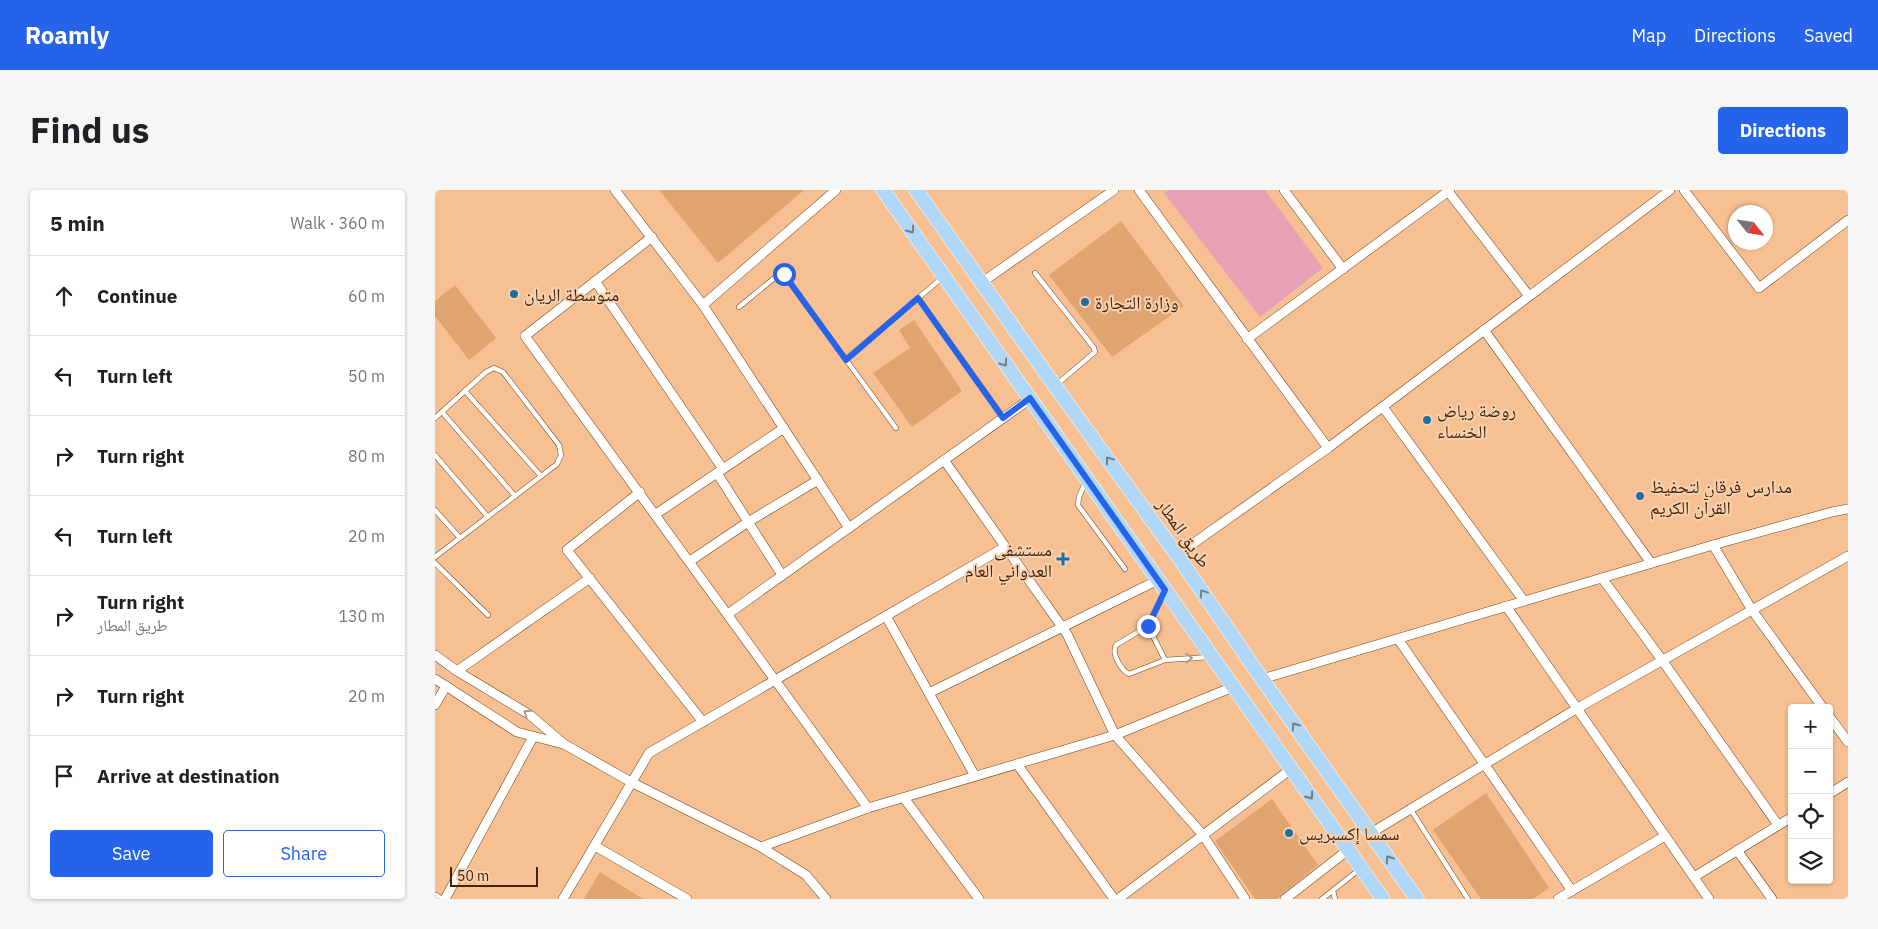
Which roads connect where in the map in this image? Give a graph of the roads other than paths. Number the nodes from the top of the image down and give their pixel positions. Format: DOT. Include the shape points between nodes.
graph roads {
  1 [pos="615,190"];
  2 [pos="835,190"];
  3 [pos="883,190"];
  4 [pos="917,190"];
  5 [pos="1114,190"];
  6 [pos="1140,190"];
  7 [pos="1284,190"];
  8 [pos="1449,190"];
  9 [pos="1670,190"];
  10 [pos="1684,190"];
  11 [pos="1848,220"];
  12 [pos="651,237"];
  13 [pos="1343,269"];
  14 [pos="1035,273"];
  15 [pos="944,276"];
  16 [pos="595,281"];
  17 [pos="981,283"];
  18 [pos="1529,296"];
  19 [pos="918,298"];
  20 [pos="703,304"];
  21 [pos="739,307"];
  22 [pos="1484,330"];
  23 [pos="1247,340"];
  24 [pos="846,360"];
  25 [pos="1055,386"];
  26 [pos="465,391"];
  27 [pos="1030,398"];
  28 [pos="1383,407"];
  29 [pos="442,412"];
  30 [pos="435,418"];
  31 [pos="1003,418"];
  32 [pos="783,428"];
  33 [pos="896,428"];
  34 [pos="1328,448"];
  35 [pos="435,455"];
  36 [pos="944,460"];
  37 [pos="720,471"];
  38 [pos="541,476"];
  39 [pos="817,480"];
  40 [pos="1087,480"];
  41 [pos="640,492"];
  42 [pos="515,496"];
  43 [pos="435,510"];
  44 [pos="1848,510"];
  45 [pos="656,514"];
  46 [pos="488,517"];
  47 [pos="748,522"];
  48 [pos="849,528"];
  49 [pos="460,538"];
  50 [pos="1713,544"];
  51 [pos="1005,547"];
  52 [pos="1177,555"];
  53 [pos="435,557"];
  54 [pos="1847,558"];
  55 [pos="690,561"];
  56 [pos="435,563"];
  57 [pos="1651,563"];
  58 [pos="1125,569"];
  59 [pos="782,576"];
  60 [pos="590,578"];
  61 [pos="1602,578"];
  62 [pos="1162,585"];
  63 [pos="1524,601"];
  64 [pos="1506,606"];
  65 [pos="1752,610"];
  66 [pos="728,614"];
  67 [pos="488,615"];
  68 [pos="886,616"];
  69 [pos="1148,626"];
  70 [pos="1063,628"];
  71 [pos="1398,639"];
  72 [pos="435,655"];
  73 [pos="1212,657"];
  74 [pos="1165,660"];
  75 [pos="1662,660"];
  76 [pos="457,671"];
  77 [pos="435,679"];
  78 [pos="1262,679"];
  79 [pos="776,680"];
  80 [pos="446,686"];
  81 [pos="1233,687"];
  82 [pos="929,693"];
  83 [pos="1820,704"];
  84 [pos="435,705"];
  85 [pos="1576,709"];
  86 [pos="1833,721"];
  87 [pos="703,722"];
  88 [pos="1115,735"];
  89 [pos="533,737"];
  90 [pos="1848,742"];
  91 [pos="564,744"];
  92 [pos="1017,764"];
  93 [pos="1486,764"];
  94 [pos="1291,769"];
  95 [pos="975,776"];
  96 [pos="631,782"];
  97 [pos="1848,782"];
  98 [pos="1833,791"];
  99 [pos="904,798"];
  100 [pos="869,808"];
  101 [pos="1410,809"];
  102 [pos="1788,819"];
  103 [pos="1778,825"];
  104 [pos="1371,833"];
  105 [pos="1203,835"];
  106 [pos="1665,836"];
  107 [pos="595,846"];
  108 [pos="761,847"];
  109 [pos="1348,850"];
  110 [pos="1737,850"];
  111 [pos="1361,868"];
  112 [pos="1694,876"];
  113 [pos="1333,891"];
  114 [pos="1572,891"];
  115 [pos="435,897"];
  116 [pos="438,899"];
  117 [pos="445,899"];
  118 [pos="563,899"];
  119 [pos="687,899"];
  120 [pos="826,899"];
  121 [pos="979,899"];
  122 [pos="1116,899"];
  123 [pos="1245,899"];
  124 [pos="1285,899"];
  125 [pos="1322,899"];
  126 [pos="1335,899"];
  127 [pos="1383,899"];
  128 [pos="1417,899"];
  129 [pos="1468,899"];
  130 [pos="1558,899"];
  131 [pos="1709,899"];
  132 [pos="1772,899"];
  1 -- 12 [label="street"];
  2 -- 20 [label="street"];
  3 -- 15 [label="main road, one-way"];
  4 -- 17 [label="main road, طريق المطار"];
  5 -- 17 [label="street"];
  6 -- 23 [label="street"];
  7 -- 13 [label="street"];
  8 -- 13 [label="street"];
  8 -- 18 [label="street"];
  9 -- 18 [label="street"];
  10 -- 11 [label="street" via="1759,288"];
  12 -- 16 [label="street"];
  12 -- 20 [label="street"];
  13 -- 23 [label="street"];
  14 -- 25 [label="lane" via="1095,352"];
  15 -- 19 [label="lane"];
  15 -- 27 [label="main road, one-way"];
  16 -- 37 [label="street"];
  16 -- 41 [label="street" via="525,336"];
  17 -- 25 [label="main road, طريق المطار"];
  18 -- 22 [label="street"];
  19 -- 24 [label="lane"];
  19 -- 31 [label="lane"];
  20 -- 32 [label="street"];
  21 -- 24 [label="lane" via="778,275 784,274"];
  22 -- 28 [label="street"];
  22 -- 57 [label="street"];
  23 -- 34 [label="street"];
  24 -- 33 [label="lane"];
  52 -- 25 [label="main road, طريق المطار, one-way"];
  26 -- 29 [label="lane"];
  26 -- 38 [label="lane"];
  26 -- 38 [label="lane" via="494,368 503,372 559,445 561,455 557,464"];
  27 -- 31 [label="street"];
  27 -- 40 [label="main road"];
  28 -- 34 [label="street"];
  28 -- 63 [label="street"];
  29 -- 30 [label="lane"];
  29 -- 42 [label="lane"];
  31 -- 36 [label="street"];
  32 -- 37 [label="street"];
  32 -- 39 [label="street"];
  34 -- 52 [label="street"];
  35 -- 46 [label="lane"];
  36 -- 48 [label="street"];
  36 -- 51 [label="street"];
  37 -- 45 [label="street"];
  37 -- 47 [label="street"];
  38 -- 42 [label="lane"];
  39 -- 47 [label="street"];
  39 -- 48 [label="street"];
  40 -- 58 [label="lane" via="1078,505"];
  40 -- 62 [label="main road"];
  41 -- 45 [label="street"];
  41 -- 60 [label="street" via="567,550"];
  42 -- 46 [label="lane"];
  43 -- 49 [label="lane"];
  44 -- 50 [label="street"];
  45 -- 55 [label="street"];
  46 -- 49 [label="lane"];
  47 -- 55 [label="street"];
  47 -- 59 [label="street"];
  48 -- 59 [label="street"];
  49 -- 53 [label="lane"];
  50 -- 57 [label="street"];
  50 -- 65 [label="street"];
  51 -- 68 [label="street"];
  51 -- 70 [label="street"];
  78 -- 52 [label="main road, طريق المطار, one-way"];
  54 -- 65 [label="street"];
  55 -- 66 [label="street"];
  56 -- 67 [label="lane"];
  57 -- 61 [label="street"];
  59 -- 66 [label="street"];
  60 -- 76 [label="street"];
  60 -- 87 [label="street"];
  61 -- 63 [label="street"];
  61 -- 75 [label="street"];
  62 -- 69 [label="lane"];
  62 -- 70 [label="street"];
  62 -- 73 [label="main road"];
  63 -- 64 [label="street"];
  64 -- 71 [label="street"];
  64 -- 85 [label="street"];
  65 -- 75 [label="street"];
  65 -- 83 [label="street"];
  66 -- 79 [label="street"];
  68 -- 79 [label="street"];
  68 -- 82 [label="street"];
  69 -- 74 [label="lane"];
  69 -- 74 [label="lane" via="1116,645 1114,653 1129,674"];
  70 -- 82 [label="street"];
  70 -- 88 [label="street"];
  71 -- 78 [label="street"];
  71 -- 93 [label="street"];
  72 -- 76 [label="street"];
  74 -- 73 [label="lane, one-way"];
  73 -- 81 [label="main road"];
  75 -- 85 [label="street"];
  75 -- 103 [label="street"];
  91 -- 76 [label="street, one-way" via="530,715"];
  77 -- 80 [label="street"];
  104 -- 78 [label="main road, طريق المطار, one-way"];
  79 -- 87 [label="street"];
  79 -- 100 [label="street"];
  80 -- 84 [label="street"];
  80 -- 89 [label="street" via="517,732"];
  81 -- 88 [label="street"];
  81 -- 94 [label="main road"];
  82 -- 95 [label="street"];
  85 -- 93 [label="street"];
  85 -- 106 [label="street"];
  86 -- 90 [label="street"];
  87 -- 96 [label="street" via="649,753"];
  88 -- 92 [label="street"];
  88 -- 105 [label="street"];
  89 -- 91 [label="street"];
  89 -- 117 [label="street"];
  91 -- 96 [label="street"];
  92 -- 95 [label="street"];
  92 -- 122 [label="street"];
  93 -- 101 [label="street"];
  93 -- 114 [label="street"];
  94 -- 105 [label="street"];
  94 -- 109 [label="main road, one-way"];
  95 -- 99 [label="street"];
  96 -- 107 [label="street"];
  96 -- 108 [label="street"];
  97 -- 98 [label="street"];
  99 -- 100 [label="street"];
  99 -- 121 [label="street"];
  100 -- 108 [label="street"];
  101 -- 104 [label="street"];
  101 -- 129 [label="lane"];
  102 -- 103 [label="street"];
  103 -- 110 [label="street"];
  128 -- 104 [label="main road, طريق المطار, one-way"];
  105 -- 122 [label="street"];
  105 -- 123 [label="street"];
  106 -- 112 [label="street"];
  106 -- 114 [label="street"];
  107 -- 118 [label="street"];
  107 -- 119 [label="street"];
  108 -- 120 [label="street" via="806,875"];
  109 -- 111 [label="main road"];
  109 -- 124 [label="street"];
  110 -- 112 [label="street"];
  110 -- 132 [label="street"];
  111 -- 113 [label="lane"];
  111 -- 127 [label="main road"];
  112 -- 131 [label="street"];
  113 -- 125 [label="lane"];
  113 -- 126 [label="lane"];
  114 -- 130 [label="street"];
  115 -- 116 [label="street"];
}
